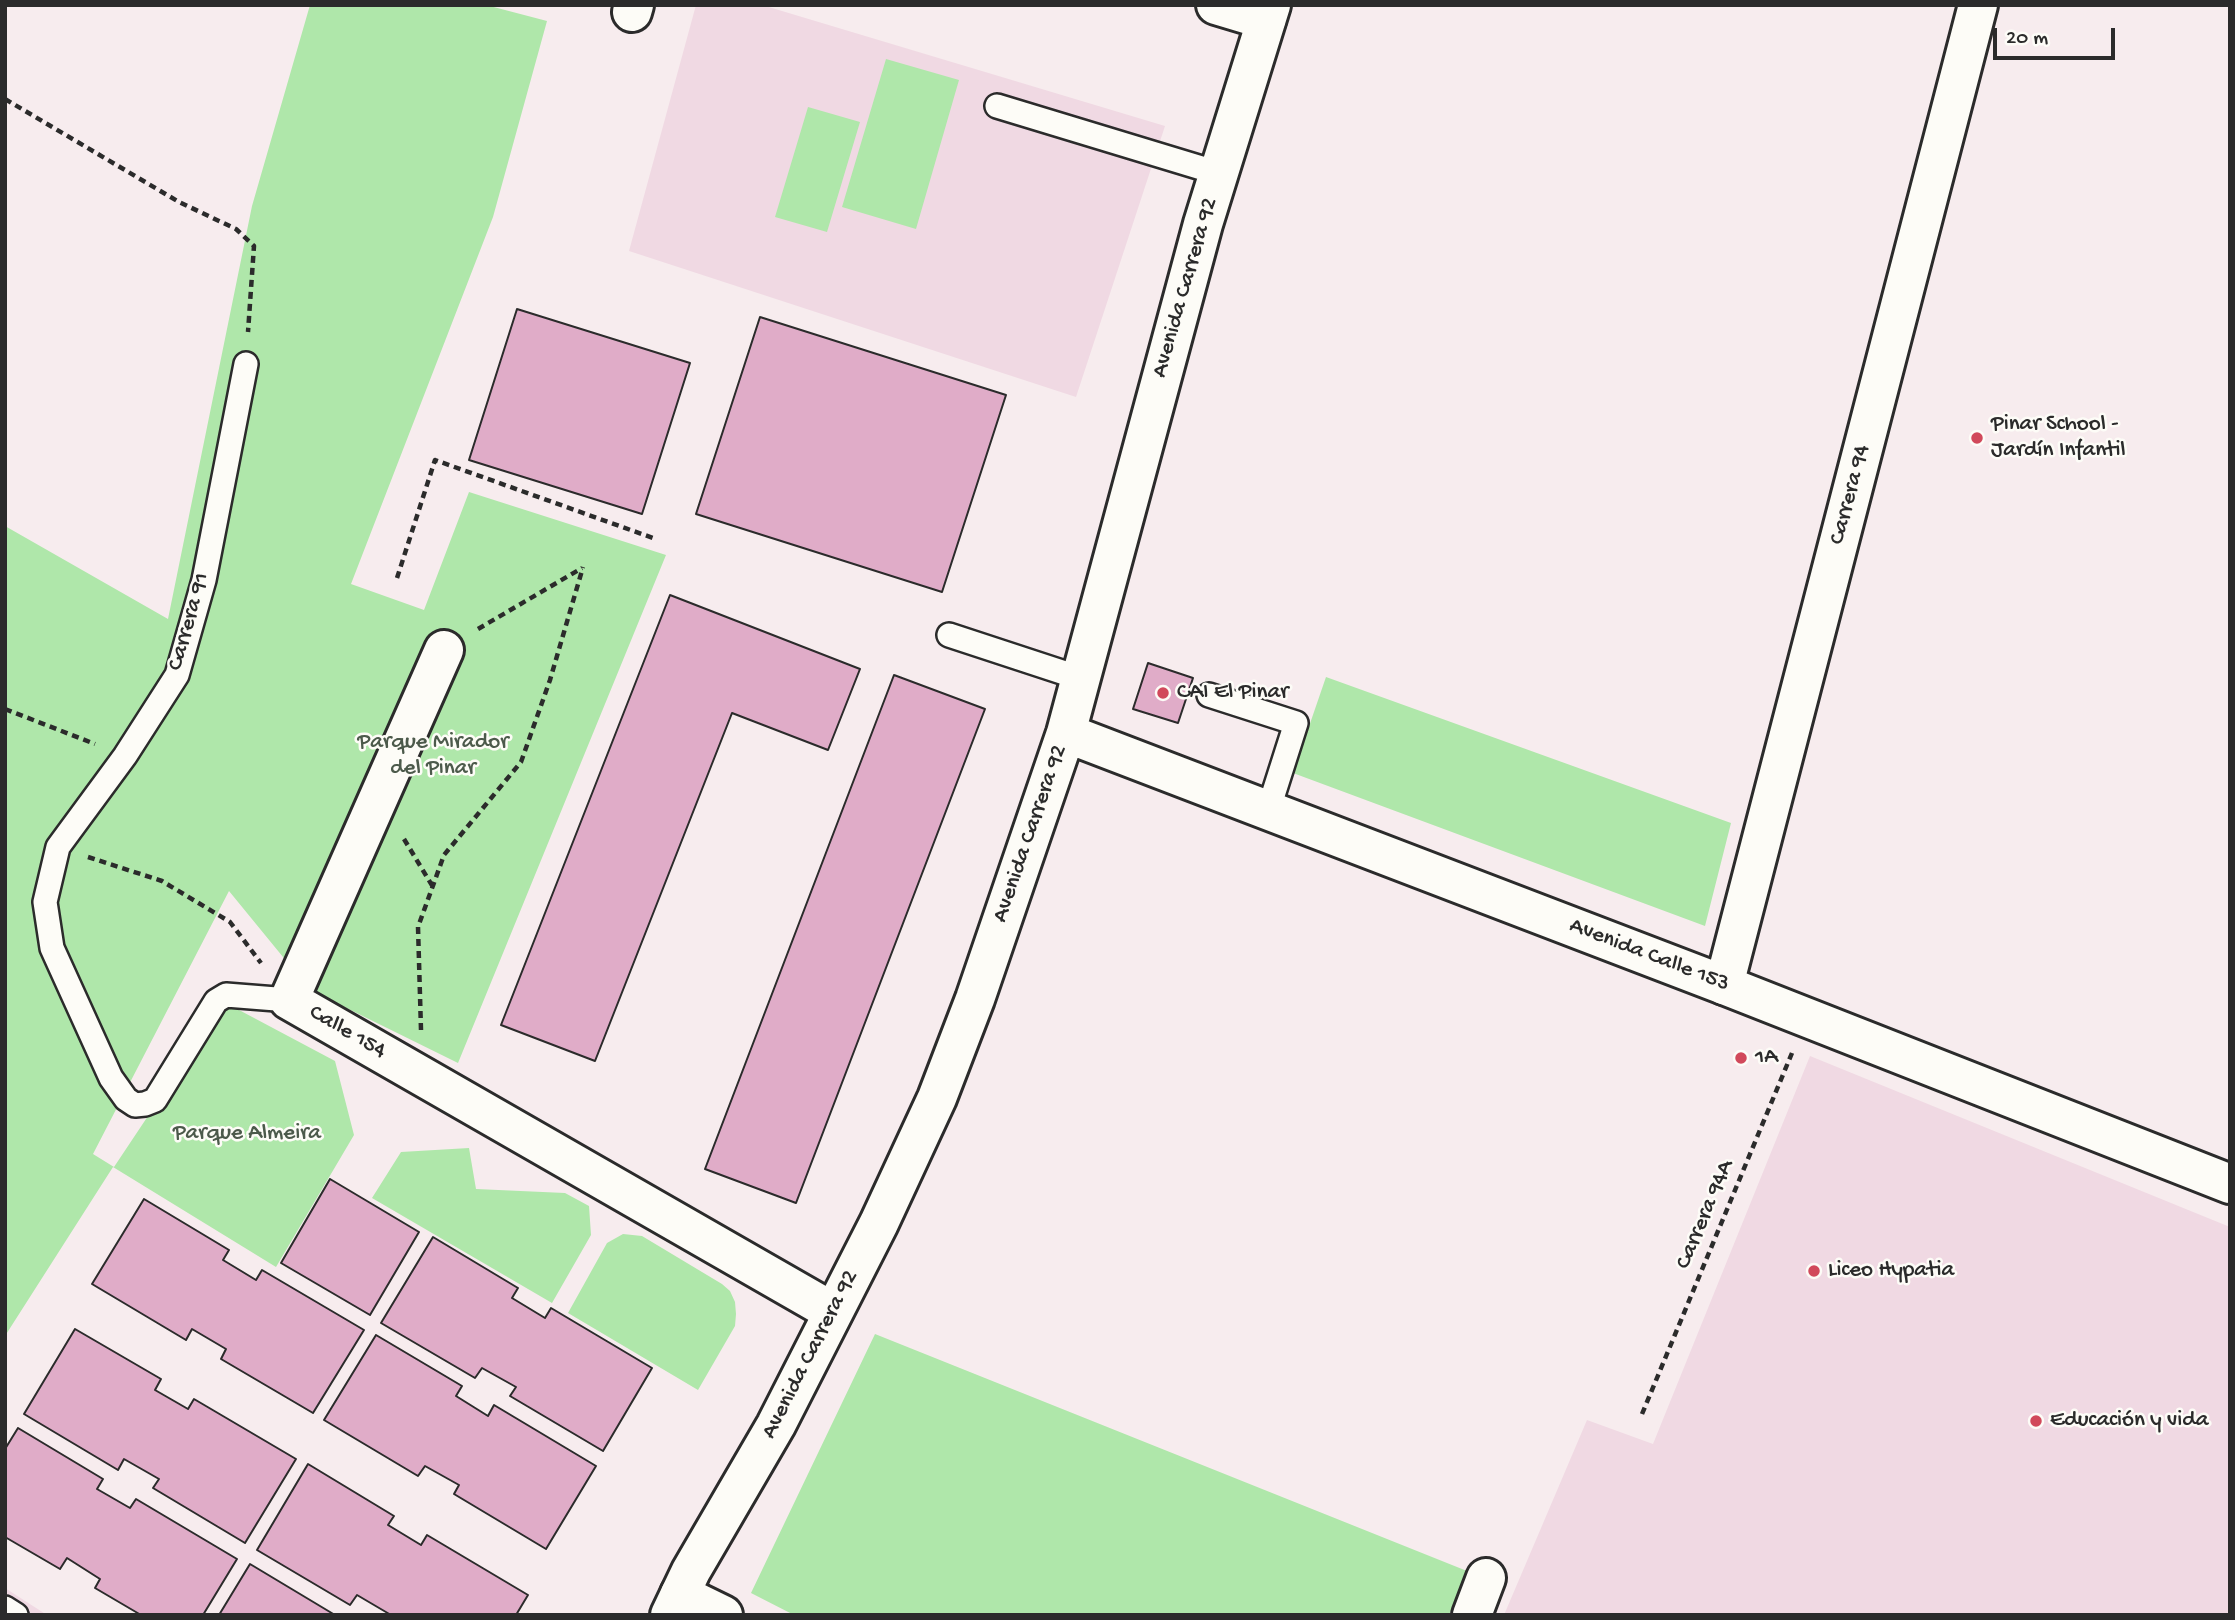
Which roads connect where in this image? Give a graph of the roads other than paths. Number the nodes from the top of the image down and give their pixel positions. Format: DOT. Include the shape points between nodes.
graph roads {
  1 [pos="1216,5"];
  2 [pos="1978,5"];
  3 [pos="1268,13"];
  4 [pos="997,106"];
  5 [pos="1219,173"];
  6 [pos="246,364"];
  7 [pos="949,635"];
  8 [pos="443,650"];
  9 [pos="1080,678"];
  10 [pos="1209,695"];
  11 [pos="1066,733"];
  12 [pos="1268,811"];
  13 [pos="58,848"];
  14 [pos="1724,985"];
  15 [pos="289,1000"];
  16 [pos="2230,1184"];
  17 [pos="833,1312"];
  18 [pos="1486,1578"];
  19 [pos="675,1604"];
  20 [pos="5,1608"];
  21 [pos="16,1615"];
  22 [pos="723,1615"];
  23 [pos="1472,1615"];
  1 -- 3 [label="main road"];
  2 -- 14 [label="main road, Carrera 94"];
  3 -- 5 [label="main road, Avenida Carrera 92"];
  4 -- 5 [label="lane"];
  5 -- 9 [label="main road, Avenida Carrera 92"];
  6 -- 13 [label="lane, Carrera 91" via="204,580 177,675"];
  7 -- 9 [label="lane"];
  8 -- 15 [label="main road"];
  9 -- 11 [label="main road, Avenida Carrera 92"];
  10 -- 12 [label="lane" via="1296,723"];
  11 -- 12 [label="main road, Avenida Calle 153"];
  11 -- 17 [label="main road, Avenida Carrera 92" via="937,1098"];
  12 -- 14 [label="main road, Avenida Calle 153"];
  13 -- 15 [label="lane, Calle 154" via="46,902 52,948 111,1078 135,1105 155,1100 216,1001 226,995"];
  14 -- 16 [label="main road, Avenida Calle 153"];
  15 -- 17 [label="main road, Calle 154"];
  17 -- 19 [label="main road, Avenida Carrera 92" via="776,1425"];
  18 -- 23 [label="main road"];
  19 -- 22 [label="main road"];
  20 -- 21 [label="lane"];
}
